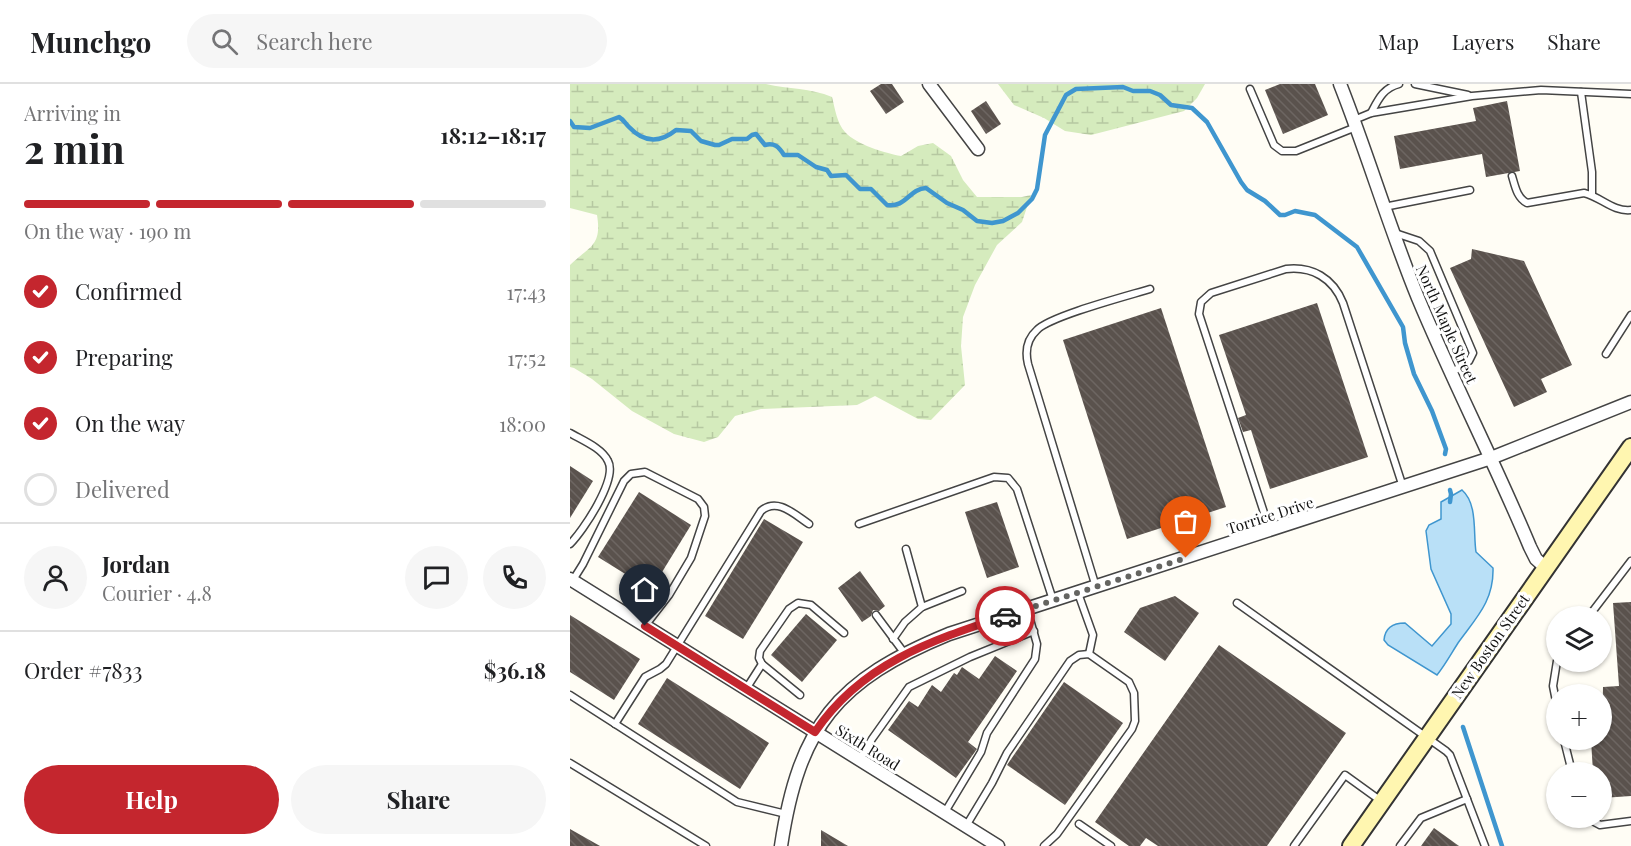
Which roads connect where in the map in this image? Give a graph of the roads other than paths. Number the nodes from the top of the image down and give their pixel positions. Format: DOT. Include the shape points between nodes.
graph roads {
  1 [pos="928,84"];
  2 [pos="1340,84"];
  3 [pos="1399,84"];
  4 [pos="1415,84"];
  5 [pos="1251,89"];
  6 [pos="1581,92"];
  7 [pos="1631,94"];
  8 [pos="1472,96"];
  9 [pos="1371,113"];
  10 [pos="1355,123"];
  11 [pos="978,149"];
  12 [pos="1512,176"];
  13 [pos="1470,190"];
  14 [pos="1592,195"];
  15 [pos="1384,208"];
  16 [pos="1631,210"];
  17 [pos="1392,232"];
  18 [pos="1150,289"];
  19 [pos="1631,315"];
  20 [pos="1606,354"];
  21 [pos="1451,372"];
  22 [pos="1631,402"];
  23 [pos="570,433"];
  24 [pos="1630,450"];
  25 [pos="1491,458"];
  26 [pos="1403,488"];
  27 [pos="808,524"];
  28 [pos="859,524"];
  29 [pos="1270,531"];
  30 [pos="570,544"];
  31 [pos="906,549"];
  32 [pos="1631,561"];
  33 [pos="1545,567"];
  34 [pos="571,579"];
  35 [pos="1096,587"];
  36 [pos="962,591"];
  37 [pos="1078,593"];
  38 [pos="1053,601"];
  39 [pos="1237,603"];
  40 [pos="1597,606"];
  41 [pos="922,607"];
  42 [pos="1027,609"];
  43 [pos="876,615"];
  44 [pos="645,626"];
  45 [pos="1034,631"];
  46 [pos="844,633"];
  47 [pos="893,639"];
  48 [pos="677,646"];
  49 [pos="904,654"];
  50 [pos="1089,654"];
  51 [pos="762,664"];
  52 [pos="746,690"];
  53 [pos="570,695"];
  54 [pos="800,695"];
  55 [pos="615,724"];
  56 [pos="815,732"];
  57 [pos="1427,737"];
  58 [pos="860,760"];
  59 [pos="570,763"];
  60 [pos="1467,799"];
  61 [pos="1382,802"];
  62 [pos="944,813"];
  63 [pos="786,814"];
  64 [pos="1631,821"];
  65 [pos="1079,824"];
  66 [pos="1612,824"];
  67 [pos="966,826"];
  68 [pos="706,846"];
  69 [pos="781,846"];
  70 [pos="998,846"];
  71 [pos="1044,846"];
  72 [pos="1111,846"];
  73 [pos="1294,846"];
  74 [pos="1351,846"];
  75 [pos="1400,846"];
  76 [pos="1485,846"];
  1 -- 11 [label="street"];
  2 -- 10 [label="street, North Maple Street"];
  3 -- 9 [label="lane" via="1386,90"];
  4 -- 8 [label="lane"];
  5 -- 10 [label="lane" via="1273,141 1282,151 1296,151"];
  6 -- 7 [label="lane"];
  6 -- 8 [label="lane" via="1541,90"];
  6 -- 14 [label="lane"];
  8 -- 9 [label="lane"];
  9 -- 10 [label="lane"];
  10 -- 15 [label="street, North Maple Street"];
  12 -- 14 [label="lane" via="1519,196 1527,202 1580,193"];
  13 -- 15 [label="lane"];
  14 -- 16 [label="lane" via="1616,208"];
  15 -- 17 [label="street, North Maple Street"];
  17 -- 21 [label="street, North Maple Street"];
  17 -- 21 [label="lane" via="1419,241 1430,251 1473,353 1469,361"];
  18 -- 35 [label="lane" via="1044,324 1034,333 1027,351"];
  19 -- 20 [label="lane"];
  21 -- 25 [label="street, North Maple Street"];
  22 -- 25 [label="street, Torrice Drive"];
  23 -- 30 [label="lane" via="604,454 611,469 609,482"];
  24 -- 33 [label="main road, New Boston Street"];
  25 -- 26 [label="street, Torrice Drive"];
  25 -- 33 [label="street, North Maple Street" via="1533,554"];
  26 -- 29 [label="street, Torrice Drive"];
  26 -- 29 [label="lane" via="1343,303 1329,281 1306,269 1286,269 1211,293 1201,302 1199,314"];
  27 -- 48 [label="lane" via="780,506 770,505 761,510"];
  28 -- 38 [label="lane" via="993,477 1008,478 1017,489"];
  29 -- 35 [label="street, Torrice Drive"];
  31 -- 41 [label="lane"];
  32 -- 40 [label="lane"];
  33 -- 57 [label="main road, New Boston Street"];
  34 -- 44 [label="street, Sixth Road"];
  34 -- 44 [label="lane" via="631,474 645,472 698,499 705,516 691,558"];
  35 -- 37 [label="street, Torrice Drive"];
  36 -- 41 [label="lane"];
  37 -- 38 [label="street, Torrice Drive"];
  37 -- 50 [label="lane" via="1093,635"];
  38 -- 42 [label="street, Torrice Drive"];
  39 -- 57 [label="lane"];
  41 -- 47 [label="lane"];
  42 -- 45 [label="lane"];
  42 -- 49 [label="street, Torrice Drive"];
  43 -- 47 [label="lane"];
  44 -- 48 [label="street, Sixth Road"];
  45 -- 58 [label="lane" via="910,686"];
  45 -- 62 [label="lane" via="1038,648 1035,659 987,733 981,752"];
  46 -- 51 [label="lane" via="811,605 798,603 789,609 760,651"];
  47 -- 49 [label="lane"];
  48 -- 52 [label="street, Sixth Road"];
  48 -- 55 [label="lane" via="664,666 645,677"];
  49 -- 56 [label="street, Torrice Drive" via="845,695"];
  50 -- 67 [label="lane" via="1070,661 1007,753"];
  50 -- 71 [label="lane" via="1132,685 1135,721 1058,832"];
  51 -- 52 [label="lane"];
  51 -- 54 [label="lane"];
  52 -- 56 [label="street, Sixth Road"];
  53 -- 55 [label="lane"];
  55 -- 63 [label="lane" via="737,802"];
  56 -- 58 [label="street, Sixth Road"];
  56 -- 63 [label="street, Torrice Drive" via="798,770"];
  57 -- 60 [label="lane" via="1450,755"];
  57 -- 61 [label="main road, New Boston Street"];
  58 -- 62 [label="street, Sixth Road"];
  59 -- 68 [label="lane"];
  60 -- 75 [label="lane" via="1420,818"];
  60 -- 76 [label="lane"];
  61 -- 73 [label="lane" via="1345,775"];
  61 -- 74 [label="main road, New Boston Street"];
  62 -- 67 [label="street, Sixth Road"];
  63 -- 69 [label="street, Torrice Drive"];
  64 -- 66 [label="lane"];
  65 -- 72 [label="lane"];
  67 -- 70 [label="street, Sixth Road"];
}
